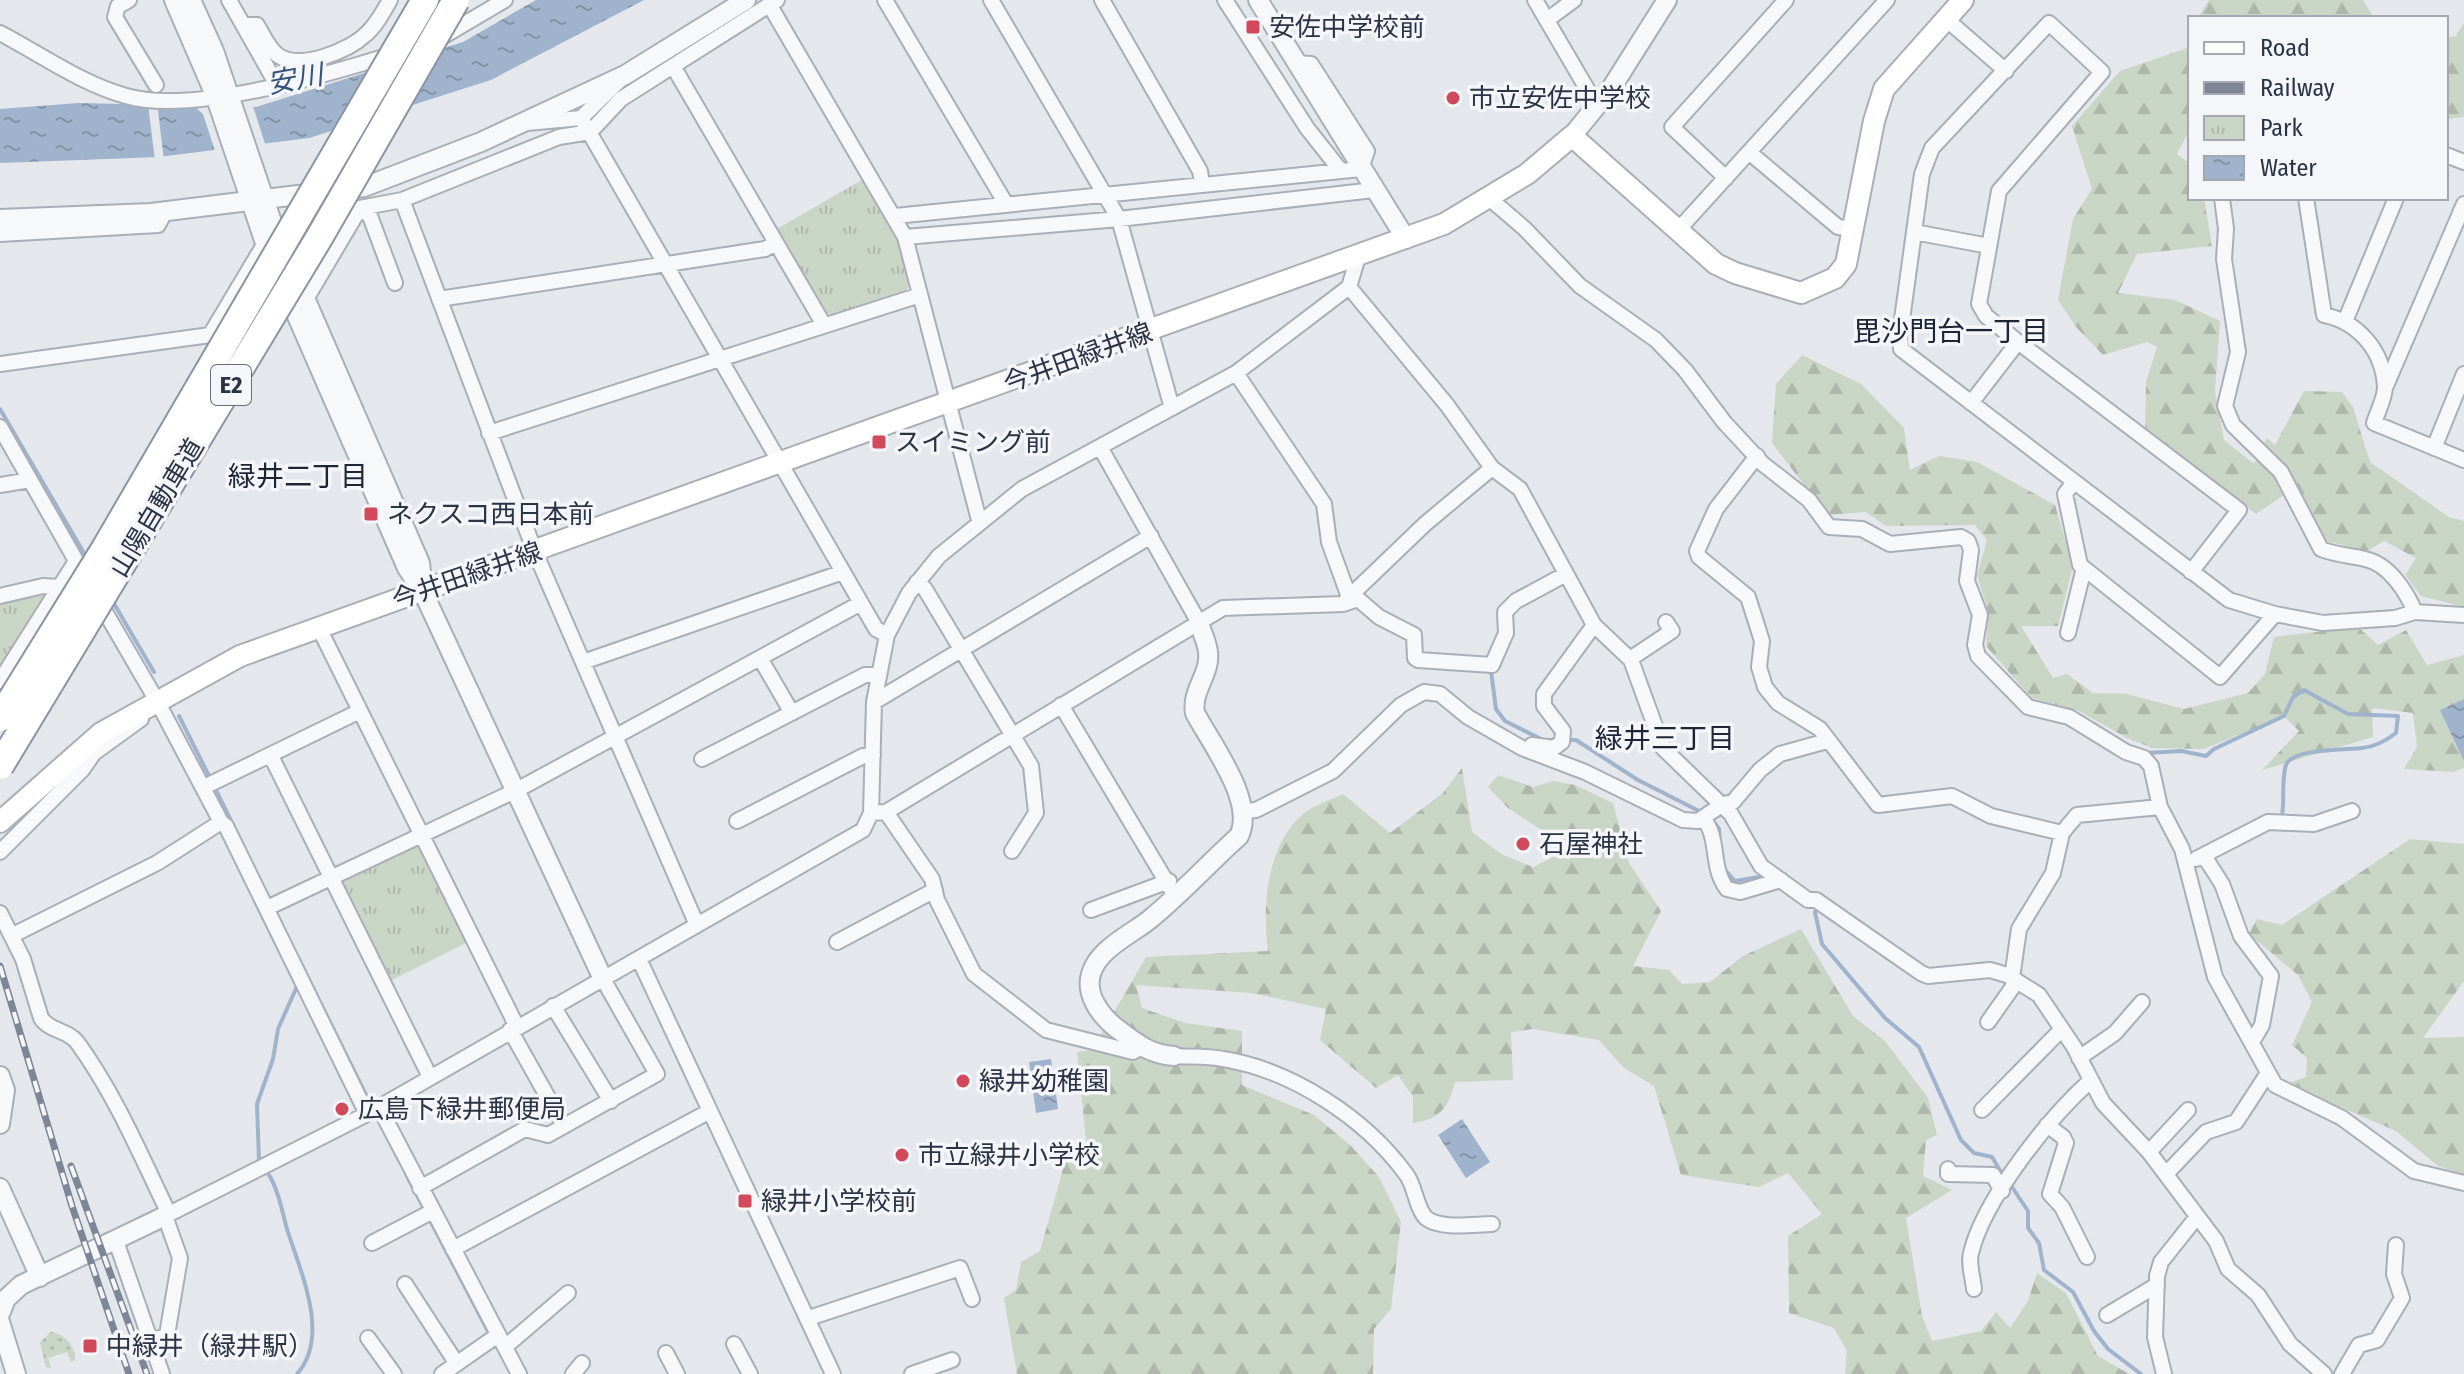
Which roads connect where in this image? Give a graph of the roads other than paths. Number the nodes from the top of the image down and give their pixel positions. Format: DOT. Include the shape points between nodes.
graph roads {
  1 [pos="129,0"];
  2 [pos="174,0"];
  3 [pos="191,0"];
  4 [pos="229,0"];
  5 [pos="390,0"];
  6 [pos="425,0"];
  7 [pos="456,0"];
  8 [pos="505,0"];
  9 [pos="746,0"];
  10 [pos="885,0"];
  11 [pos="991,0"];
  12 [pos="1102,0"];
  13 [pos="1225,0"];
  14 [pos="1258,0"];
  15 [pos="1535,0"];
  16 [pos="1574,0"];
  17 [pos="1667,0"];
  18 [pos="1786,0"];
  19 [pos="1887,0"];
  20 [pos="1963,0"];
  21 [pos="773,2"];
  22 [pos="1946,19"];
  23 [pos="1547,20"];
  24 [pos="244,25"];
  25 [pos="0,33"];
  26 [pos="673,66"];
  27 [pos="2006,71"];
  28 [pos="625,75"];
  29 [pos="156,85"];
  30 [pos="277,85"];
  31 [pos="223,97"];
  32 [pos="1597,106"];
  33 [pos="581,118"];
  34 [pos="522,123"];
  35 [pos="590,132"];
  36 [pos="1572,136"];
  37 [pos="1750,153"];
  38 [pos="1361,169"];
  39 [pos="1341,171"];
  40 [pos="1726,178"];
  41 [pos="1202,184"];
  42 [pos="1374,190"];
  43 [pos="1105,193"];
  44 [pos="254,196"];
  45 [pos="1489,198"];
  46 [pos="402,200"];
  47 [pos="2222,200"];
  48 [pos="2306,200"];
  49 [pos="2395,200"];
  50 [pos="1006,204"];
  51 [pos="2464,204"];
  52 [pos="360,208"];
  53 [pos="165,212"];
  54 [pos="895,216"];
  55 [pos="0,219"];
  56 [pos="1119,219"];
  57 [pos="1679,229"];
  58 [pos="1853,229"];
  59 [pos="1914,232"];
  60 [pos="0,234"];
  61 [pos="905,237"];
  62 [pos="1406,239"];
  63 [pos="265,243"];
  64 [pos="776,243"];
  65 [pos="1989,246"];
  66 [pos="1358,257"];
  67 [pos="665,264"];
  68 [pos="395,283"];
  69 [pos="1349,287"];
  70 [pos="920,295"];
  71 [pos="439,299"];
  72 [pos="300,307"];
  73 [pos="2346,319"];
  74 [pos="824,325"];
  75 [pos="1151,332"];
  76 [pos="2018,342"];
  77 [pos="719,359"];
  78 [pos="0,364"];
  79 [pos="1236,373"];
  80 [pos="2464,374"];
  81 [pos="2385,388"];
  82 [pos="1971,403"];
  83 [pos="949,404"];
  84 [pos="1172,408"];
  85 [pos="0,427"];
  86 [pos="489,433"];
  87 [pos="1100,447"];
  88 [pos="2434,448"];
  89 [pos="1757,456"];
  90 [pos="2464,460"];
  91 [pos="779,465"];
  92 [pos="1492,468"];
  93 [pos="30,480"];
  94 [pos="2073,483"];
  95 [pos="0,485"];
  96 [pos="979,520"];
  97 [pos="1151,536"];
  98 [pos="535,552"];
  99 [pos="76,561"];
  100 [pos="2084,568"];
  101 [pos="843,572"];
  102 [pos="2191,572"];
  103 [pos="1566,574"];
  104 [pos="917,582"];
  105 [pos="59,587"];
  106 [pos="423,592"];
  107 [pos="0,596"];
  108 [pos="1346,600"];
  109 [pos="861,603"];
  110 [pos="2415,612"];
  111 [pos="2275,614"];
  112 [pos="2464,615"];
  113 [pos="1198,621"];
  114 [pos="1666,622"];
  115 [pos="1594,625"];
  116 [pos="319,628"];
  117 [pos="2068,633"];
  118 [pos="887,635"];
  119 [pos="962,651"];
  120 [pos="760,658"];
  121 [pos="1630,659"];
  122 [pos="583,662"];
  123 [pos="878,675"];
  124 [pos="0,681"];
  125 [pos="157,701"];
  126 [pos="874,702"];
  127 [pos="1061,705"];
  128 [pos="360,711"];
  129 [pos="792,713"];
  130 [pos="0,718"];
  131 [pos="1495,733"];
  132 [pos="1012,734"];
  133 [pos="614,738"];
  134 [pos="1827,741"];
  135 [pos="873,755"];
  136 [pos="271,756"];
  137 [pos="702,759"];
  138 [pos="0,766"];
  139 [pos="204,787"];
  140 [pos="515,791"];
  141 [pos="1723,804"];
  142 [pos="2160,807"];
  143 [pos="1245,811"];
  144 [pos="2352,811"];
  145 [pos="878,813"];
  146 [pos="1703,818"];
  147 [pos="737,821"];
  148 [pos="0,822"];
  149 [pos="221,822"];
  150 [pos="421,833"];
  151 [pos="2062,833"];
  152 [pos="1012,851"];
  153 [pos="0,852"];
  154 [pos="2204,856"];
  155 [pos="2185,864"];
  156 [pos="332,876"];
  157 [pos="1781,880"];
  158 [pos="1172,889"];
  159 [pos="935,890"];
  160 [pos="267,908"];
  161 [pos="1091,910"];
  162 [pos="0,913"];
  163 [pos="697,925"];
  164 [pos="13,935"];
  165 [pos="837,942"];
  166 [pos="639,959"];
  167 [pos="603,979"];
  168 [pos="2015,980"];
  169 [pos="2142,1002"];
  170 [pos="553,1006"];
  171 [pos="1988,1022"];
  172 [pos="513,1029"];
  173 [pos="2062,1029"];
  174 [pos="2252,1042"];
  175 [pos="1142,1047"];
  176 [pos="1174,1056"];
  177 [pos="2079,1058"];
  178 [pos="2268,1073"];
  179 [pos="0,1076"];
  180 [pos="430,1077"];
  181 [pos="2090,1081"];
  182 [pos="611,1101"];
  183 [pos="1982,1110"];
  184 [pos="2188,1110"];
  185 [pos="373,1111"];
  186 [pos="710,1111"];
  187 [pos="0,1124"];
  188 [pos="2047,1125"];
  189 [pos="564,1126"];
  190 [pos="2149,1152"];
  191 [pos="1948,1169"];
  192 [pos="2166,1174"];
  193 [pos="2464,1183"];
  194 [pos="0,1188"];
  195 [pos="420,1188"];
  196 [pos="2002,1191"];
  197 [pos="433,1211"];
  198 [pos="167,1215"];
  199 [pos="2196,1218"];
  200 [pos="1492,1224"];
  201 [pos="116,1241"];
  202 [pos="372,1243"];
  203 [pos="2396,1245"];
  204 [pos="453,1249"];
  205 [pos="2087,1257"];
  206 [pos="40,1277"];
  207 [pos="405,1284"];
  208 [pos="2157,1285"];
  209 [pos="1974,1289"];
  210 [pos="568,1293"];
  211 [pos="972,1299"];
  212 [pos="0,1314"];
  213 [pos="2107,1315"];
  214 [pos="809,1318"];
  215 [pos="0,1322"];
  216 [pos="368,1338"];
  217 [pos="502,1341"];
  218 [pos="149,1343"];
  219 [pos="734,1344"];
  220 [pos="666,1353"];
  221 [pos="952,1360"];
  222 [pos="457,1364"];
  223 [pos="16,1374"];
  224 [pos="162,1374"];
  225 [pos="394,1374"];
  226 [pos="442,1374"];
  227 [pos="519,1374"];
  228 [pos="677,1374"];
  229 [pos="750,1374"];
  230 [pos="833,1374"];
  231 [pos="912,1374"];
  232 [pos="2164,1374"];
  233 [pos="2324,1374"];
  234 [pos="2342,1374"];
  1 -- 29 [label="street" via="118,6 115,17"];
  2 -- 31 [label="street"];
  3 -- 31 [label="street"];
  4 -- 24 [label="street"];
  5 -- 24 [label="street" via="355,44 314,58 292,61 278,55 257,25"];
  6 -- 130 [label="highway, 山陽自動車道 / E2, bridge"];
  7 -- 138 [label="highway, 山陽自動車道 / E2, bridge" via="319,238"];
  8 -- 30 [label="street" via="436,41"];
  9 -- 28 [label="street"];
  10 -- 50 [label="street"];
  11 -- 43 [label="street"];
  12 -- 41 [label="street" via="1200,171"];
  13 -- 39 [label="street"];
  14 -- 38 [label="street"];
  15 -- 23 [label="street"];
  16 -- 23 [label="street"];
  17 -- 32 [label="street"];
  18 -- 40 [label="street" via="1672,127"];
  19 -- 37 [label="street"];
  20 -- 22 [label="main road"];
  21 -- 26 [label="street"];
  21 -- 54 [label="street"];
  22 -- 27 [label="street"];
  22 -- 58 [label="main road" via="1884,89"];
  23 -- 32 [label="street"];
  24 -- 30 [label="street"];
  25 -- 31 [label="street" via="126,96 176,101"];
  26 -- 35 [label="street" via="621,99"];
  26 -- 64 [label="street"];
  27 -- 59 [label="street" via="1932,148 1922,174"];
  27 -- 65 [label="street" via="2049,23 2102,72 1999,191"];
  28 -- 33 [label="street"];
  28 -- 34 [label="street"];
  30 -- 31 [label="street"];
  31 -- 44 [label="street"];
  32 -- 36 [label="street"];
  33 -- 34 [label="street"];
  33 -- 35 [label="street"];
  34 -- 44 [label="street" via="364,187"];
  35 -- 46 [label="street" via="559,137"];
  35 -- 67 [label="street"];
  36 -- 45 [label="main road, 今井田緑井線"];
  36 -- 57 [label="main road"];
  37 -- 40 [label="street"];
  37 -- 58 [label="street" via="1838,227"];
  38 -- 39 [label="street"];
  38 -- 42 [label="street"];
  39 -- 41 [label="street"];
  40 -- 57 [label="street"];
  41 -- 43 [label="street"];
  42 -- 56 [label="street"];
  42 -- 62 [label="street"];
  43 -- 50 [label="street"];
  43 -- 56 [label="street"];
  44 -- 53 [label="street"];
  44 -- 63 [label="street"];
  44 -- 72 [label="street"];
  45 -- 62 [label="main road, 今井田緑井線"];
  45 -- 89 [label="street" via="1580,286 1656,340"];
  46 -- 52 [label="street"];
  46 -- 71 [label="street"];
  47 -- 110 [label="street" via="2224,259 2238,352 2225,406 2233,425 2281,472 2321,549 2369,559 2381,567 2407,592"];
  48 -- 73 [label="street" via="2324,315"];
  49 -- 73 [label="street"];
  50 -- 54 [label="street"];
  51 -- 81 [label="street"];
  52 -- 68 [label="street" via="370,216"];
  52 -- 72 [label="street"];
  53 -- 55 [label="street"];
  53 -- 60 [label="street" via="158,225"];
  54 -- 61 [label="street"];
  56 -- 61 [label="street"];
  56 -- 75 [label="street"];
  57 -- 58 [label="main road" via="1716,264 1801,293 1835,278 1846,264"];
  59 -- 65 [label="street"];
  59 -- 82 [label="street" via="1901,349"];
  61 -- 70 [label="street"];
  62 -- 66 [label="main road, 今井田緑井線"];
  63 -- 72 [label="street"];
  63 -- 78 [label="street" via="210,335"];
  64 -- 67 [label="street"];
  64 -- 74 [label="street"];
  65 -- 76 [label="street" via="1979,304"];
  66 -- 69 [label="street"];
  66 -- 75 [label="main road, 今井田緑井線"];
  67 -- 71 [label="street"];
  67 -- 77 [label="street"];
  69 -- 79 [label="street"];
  69 -- 92 [label="street"];
  70 -- 74 [label="street"];
  70 -- 83 [label="street"];
  71 -- 86 [label="street"];
  72 -- 106 [label="street" via="407,568"];
  73 -- 81 [label="street" via="2372,347"];
  74 -- 77 [label="street"];
  75 -- 83 [label="main road, 今井田緑井線"];
  75 -- 84 [label="street"];
  76 -- 82 [label="street"];
  76 -- 102 [label="street" via="2239,510"];
  77 -- 86 [label="street"];
  77 -- 91 [label="street"];
  79 -- 84 [label="street"];
  79 -- 108 [label="street" via="1324,504"];
  80 -- 88 [label="street"];
  81 -- 88 [label="street" via="2374,423"];
  82 -- 94 [label="street"];
  83 -- 91 [label="main road, 今井田緑井線"];
  83 -- 96 [label="street"];
  84 -- 87 [label="street"];
  85 -- 93 [label="street"];
  86 -- 98 [label="street"];
  87 -- 96 [label="street" via="1022,489"];
  87 -- 97 [label="street"];
  88 -- 90 [label="street"];
  89 -- 134 [label="street" via="1716,509 1697,551 1748,597 1762,641 1759,667 1765,687 1778,703 1820,729"];
  89 -- 142 [label="street" via="1809,500 1829,527 1862,529 1890,544 1961,537 1968,541 1967,581 1980,615 1978,656 2028,707 2069,717 2144,758 2155,774"];
  91 -- 98 [label="main road, 今井田緑井線"];
  91 -- 101 [label="street"];
  92 -- 103 [label="street" via="1520,489"];
  92 -- 108 [label="street"];
  93 -- 95 [label="street"];
  93 -- 99 [label="street"];
  94 -- 100 [label="street" via="2065,494"];
  94 -- 102 [label="street"];
  96 -- 104 [label="street"];
  97 -- 113 [label="street"];
  97 -- 119 [label="street"];
  98 -- 106 [label="main road, 今井田緑井線"];
  98 -- 122 [label="street"];
  99 -- 105 [label="street"];
  99 -- 125 [label="street"];
  100 -- 111 [label="street" via="2220,677"];
  100 -- 117 [label="street"];
  101 -- 109 [label="street"];
  101 -- 122 [label="street"];
  102 -- 111 [label="street" via="2229,600"];
  103 -- 108 [label="street" via="1505,612 1506,633 1492,665 1418,660 1414,635 1358,599"];
  103 -- 115 [label="street"];
  104 -- 118 [label="street"];
  104 -- 119 [label="street"];
  105 -- 107 [label="street"];
  105 -- 124 [label="street"];
  106 -- 116 [label="main road, 今井田緑井線"];
  106 -- 140 [label="street"];
  108 -- 113 [label="street" via="1223,608"];
  109 -- 118 [label="street" via="876,629"];
  109 -- 120 [label="street"];
  110 -- 111 [label="street" via="2323,623"];
  110 -- 112 [label="street"];
  113 -- 127 [label="street"];
  113 -- 143 [label="street" via="1208,652 1193,699 1195,713"];
  114 -- 121 [label="street" via="1672,631"];
  115 -- 121 [label="street"];
  115 -- 131 [label="street" via="1544,694 1544,706 1563,731 1562,742 1554,748 1539,747"];
  116 -- 125 [label="main road, 今井田緑井線" via="240,656"];
  116 -- 128 [label="street"];
  118 -- 123 [label="street"];
  119 -- 126 [label="street"];
  119 -- 132 [label="street"];
  120 -- 129 [label="street"];
  120 -- 133 [label="street"];
  121 -- 141 [label="street" via="1663,748"];
  122 -- 133 [label="street"];
  123 -- 126 [label="street"];
  123 -- 129 [label="street" via="865,675"];
  125 -- 139 [label="street"];
  125 -- 148 [label="main road, 今井田緑井線" via="101,733"];
  125 -- 153 [label="street" via="139,722 94,753"];
  126 -- 135 [label="street"];
  127 -- 132 [label="street"];
  127 -- 158 [label="street"];
  128 -- 136 [label="street"];
  128 -- 150 [label="street"];
  129 -- 137 [label="street"];
  131 -- 143 [label="street" via="1440,694 1413,695 1333,771"];
  131 -- 146 [label="street" via="1683,820"];
  132 -- 145 [label="street"];
  132 -- 152 [label="street" via="1034,777 1036,813"];
  133 -- 140 [label="street"];
  133 -- 163 [label="street"];
  134 -- 141 [label="street" via="1780,754 1733,802"];
  134 -- 151 [label="street" via="1878,805 1952,796 1991,816"];
  135 -- 145 [label="street"];
  135 -- 147 [label="street"];
  136 -- 139 [label="street"];
  136 -- 156 [label="street"];
  139 -- 149 [label="street"];
  140 -- 150 [label="street"];
  140 -- 167 [label="street"];
  141 -- 146 [label="street"];
  141 -- 157 [label="street" via="1751,853"];
  142 -- 151 [label="street" via="2077,815"];
  142 -- 155 [label="street"];
  143 -- 158 [label="street" via="1239,836"];
  144 -- 154 [label="street" via="2314,824 2268,822"];
  145 -- 159 [label="street" via="932,879"];
  145 -- 163 [label="street" via="863,830"];
  146 -- 157 [label="street" via="1710,827 1713,861 1727,889 1740,892"];
  149 -- 160 [label="street"];
  149 -- 164 [label="street" via="157,863"];
  150 -- 156 [label="street"];
  150 -- 172 [label="street"];
  151 -- 168 [label="street" via="2053,873 2019,929"];
  154 -- 155 [label="street"];
  154 -- 174 [label="street" via="2222,884 2241,936 2271,976 2262,1025"];
  155 -- 174 [label="street" via="2215,977"];
  156 -- 160 [label="street"];
  156 -- 180 [label="street"];
  157 -- 168 [label="street" via="1928,976 1990,970"];
  158 -- 161 [label="street"];
  158 -- 175 [label="street" via="1108,950 1091,971 1088,986 1109,1023"];
  159 -- 165 [label="street"];
  159 -- 175 [label="street" via="974,974 1046,1030 1133,1052"];
  160 -- 185 [label="street"];
  162 -- 164 [label="street"];
  163 -- 166 [label="street"];
  164 -- 198 [label="street" via="41,1018 75,1039 136,1144"];
  166 -- 167 [label="street"];
  166 -- 186 [label="street"];
  167 -- 170 [label="street"];
  167 -- 182 [label="street" via="657,1074"];
  168 -- 171 [label="street"];
  168 -- 173 [label="street" via="2039,995"];
  169 -- 177 [label="street" via="2115,1033"];
  170 -- 172 [label="street"];
  170 -- 182 [label="street"];
  172 -- 180 [label="street"];
  172 -- 189 [label="street"];
  173 -- 177 [label="street"];
  173 -- 183 [label="street"];
  174 -- 178 [label="street"];
  175 -- 176 [label="street" via="1151,1054"];
  176 -- 200 [label="street" via="1223,1059 1297,1086 1362,1125 1407,1175 1424,1216 1438,1224"];
  177 -- 181 [label="street"];
  178 -- 192 [label="street" via="2236,1122 2206,1132"];
  178 -- 193 [label="street" via="2283,1091 2342,1118 2414,1171"];
  179 -- 187 [label="street" via="5,1100"];
  180 -- 185 [label="street"];
  181 -- 188 [label="street"];
  181 -- 190 [label="street" via="2103,1103"];
  182 -- 189 [label="street"];
  184 -- 190 [label="street"];
  185 -- 195 [label="street"];
  185 -- 198 [label="street"];
  186 -- 204 [label="street"];
  186 -- 214 [label="street"];
  188 -- 196 [label="street"];
  188 -- 205 [label="street" via="2066,1143 2050,1194"];
  189 -- 195 [label="street" via="548,1135 525,1129"];
  190 -- 192 [label="street"];
  191 -- 196 [label="street" via="1948,1174 1993,1175"];
  192 -- 199 [label="street"];
  194 -- 206 [label="street"];
  195 -- 197 [label="street"];
  196 -- 209 [label="street" via="1979,1228 1970,1257"];
  197 -- 202 [label="street"];
  197 -- 204 [label="street"];
  198 -- 201 [label="street"];
  198 -- 218 [label="street" via="180,1267 167,1335"];
  199 -- 208 [label="street" via="2161,1262"];
  199 -- 233 [label="street" via="2216,1241 2228,1269 2258,1295 2290,1344"];
  201 -- 206 [label="street"];
  201 -- 218 [label="street"];
  203 -- 234 [label="street" via="2394,1274 2402,1298 2377,1340 2359,1345"];
  204 -- 217 [label="street"];
  206 -- 212 [label="street" via="12,1292"];
  207 -- 222 [label="street"];
  208 -- 213 [label="street"];
  208 -- 232 [label="street" via="2155,1337"];
  210 -- 217 [label="street"];
  211 -- 214 [label="street" via="960,1268"];
  214 -- 230 [label="street"];
  215 -- 223 [label="street"];
  216 -- 225 [label="street"];
  217 -- 222 [label="street"];
  217 -- 227 [label="street"];
  218 -- 224 [label="street"];
  219 -- 229 [label="street"];
  220 -- 228 [label="street"];
  221 -- 231 [label="street"];
  222 -- 226 [label="street"];
}
